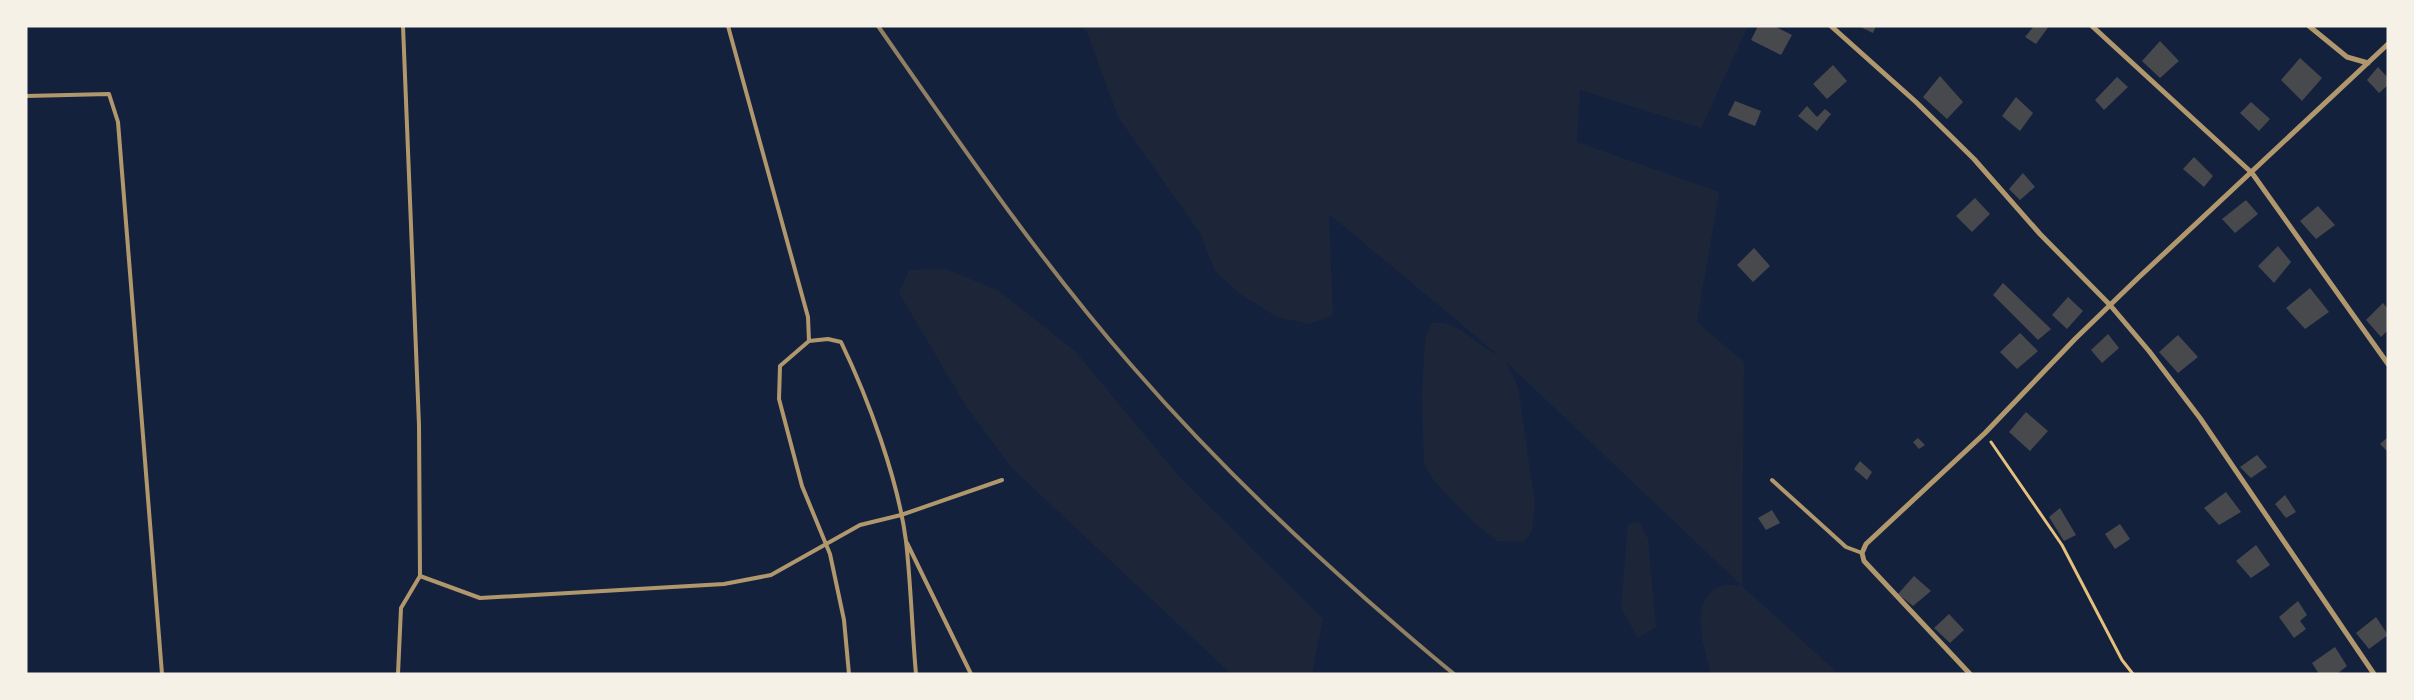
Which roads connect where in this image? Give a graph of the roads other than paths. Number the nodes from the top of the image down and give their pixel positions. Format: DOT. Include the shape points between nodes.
graph roads {
  1 [pos="403,26"];
  2 [pos="728,26"];
  3 [pos="1832,26"];
  4 [pos="2092,26"];
  5 [pos="2309,26"];
  6 [pos="2386,46"];
  7 [pos="2388,54"];
  8 [pos="2368,63"];
  9 [pos="26,96"];
  10 [pos="2252,173"];
  11 [pos="2110,305"];
  12 [pos="809,342"];
  13 [pos="2388,364"];
  14 [pos="1002,480"];
  15 [pos="1772,480"];
  16 [pos="900,515"];
  17 [pos="906,540"];
  18 [pos="826,544"];
  19 [pos="1862,553"];
  20 [pos="420,576"];
  21 [pos="162,674"];
  22 [pos="398,674"];
  23 [pos="848,674"];
  24 [pos="916,674"];
  25 [pos="971,674"];
  26 [pos="1970,674"];
  27 [pos="2374,674"];
  1 -- 20 [label="lane" via="419,425"];
  2 -- 12 [label="lane" via="808,317"];
  3 -- 11 [label="street" via="1968,153 2040,234"];
  4 -- 10 [label="street"];
  5 -- 8 [label="street" via="2347,57"];
  6 -- 7 [label="street"];
  6 -- 8 [label="street"];
  8 -- 10 [label="street"];
  9 -- 21 [label="lane" via="109,94 118,122"];
  10 -- 11 [label="street"];
  10 -- 13 [label="street"];
  11 -- 19 [label="street" via="1985,433 1866,544"];
  11 -- 27 [label="street" via="2200,418"];
  12 -- 16 [label="lane" via="828,339 842,342 862,386 893,482"];
  12 -- 18 [label="lane" via="780,366 779,399 802,486"];
  14 -- 16 [label="lane"];
  15 -- 19 [label="lane" via="1846,547"];
  16 -- 17 [label="lane"];
  16 -- 18 [label="lane" via="860,526"];
  17 -- 24 [label="lane"];
  17 -- 25 [label="lane"];
  18 -- 20 [label="lane" via="771,576 724,584 480,598"];
  18 -- 23 [label="lane" via="844,620"];
  19 -- 26 [label="street" via="1864,561"];
  20 -- 22 [label="lane" via="401,608"];
}
